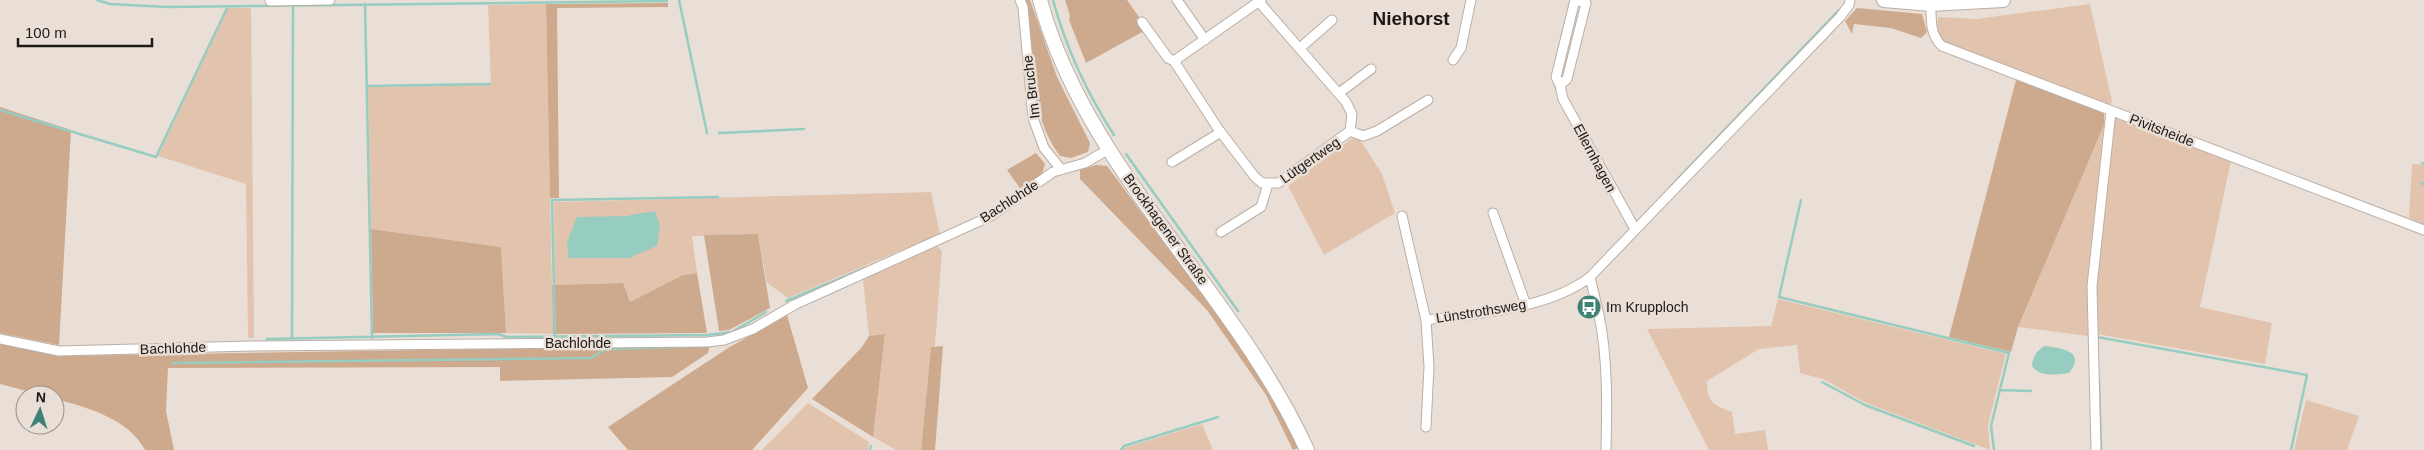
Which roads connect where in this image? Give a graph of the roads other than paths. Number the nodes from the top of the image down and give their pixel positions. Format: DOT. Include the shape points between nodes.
graph roads {
  1 [pos="330,0"];
  2 [pos="1020,0"];
  3 [pos="1040,0"];
  4 [pos="1177,0"];
  5 [pos="1471,0"];
  6 [pos="1575,0"];
  7 [pos="1850,0"];
  8 [pos="1884,0"];
  9 [pos="2002,0"];
  10 [pos="270,1"];
  11 [pos="1260,1"];
  12 [pos="1931,4"];
  13 [pos="1332,20"];
  14 [pos="1142,22"];
  15 [pos="1205,40"];
  16 [pos="1300,48"];
  17 [pos="1453,60"];
  18 [pos="1174,61"];
  19 [pos="1372,70"];
  20 [pos="1339,93"];
  21 [pos="1428,100"];
  22 [pos="2111,111"];
  23 [pos="1350,131"];
  24 [pos="1221,132"];
  25 [pos="1109,149"];
  26 [pos="1172,162"];
  27 [pos="1060,168"];
  28 [pos="1268,184"];
  29 [pos="1493,213"];
  30 [pos="1402,216"];
  31 [pos="1635,229"];
  32 [pos="2424,230"];
  33 [pos="1221,232"];
  34 [pos="1590,277"];
  35 [pos="1526,306"];
  36 [pos="1426,320"];
  37 [pos="0,339"];
  38 [pos="1426,427"];
  39 [pos="1307,450"];
  40 [pos="1606,450"];
  41 [pos="2096,450"];
  1 -- 10 [label="street"];
  2 -- 27 [label="street, Im Bruche" via="1033,118 1044,148"];
  3 -- 25 [label="main road, Brockhagener Straße" via="1066,71"];
  4 -- 15 [label="street"];
  5 -- 17 [label="street" via="1463,41"];
  6 -- 31 [label="street, Ellernhagen" via="1586,3 1567,79 1560,85 1563,99"];
  7 -- 31 [label="street" via="1840,17"];
  8 -- 12 [label="main road"];
  9 -- 12 [label="main road"];
  11 -- 15 [label="street, Lütgertweg"];
  11 -- 16 [label="street, Lütgertweg"];
  12 -- 22 [label="street, Pivitsheide" via="1933,32 1942,46"];
  13 -- 16 [label="street"];
  14 -- 18 [label="street, Lütgertweg" via="1168,58"];
  15 -- 18 [label="street, Lütgertweg"];
  16 -- 20 [label="street, Lütgertweg"];
  18 -- 24 [label="street, Lütgertweg"];
  19 -- 20 [label="street"];
  20 -- 23 [label="street, Lütgertweg" via="1352,114"];
  21 -- 23 [label="street, Lütgertweg" via="1377,132 1363,136"];
  22 -- 32 [label="street, Pivitsheide"];
  22 -- 41 [label="street" via="2092,286"];
  23 -- 28 [label="street, Lütgertweg" via="1294,173 1278,183"];
  24 -- 26 [label="street"];
  24 -- 28 [label="street, Lütgertweg" via="1255,177"];
  25 -- 27 [label="street, Bachlohde" via="1086,162"];
  25 -- 39 [label="main road, Brockhagener Straße" via="1247,343 1273,384"];
  27 -- 37 [label="street, Bachlohde" via="991,216 724,340 59,351"];
  28 -- 33 [label="street, Lütgertweg" via="1261,207"];
  29 -- 35 [label="street"];
  30 -- 36 [label="street, Lünstrothsweg"];
  31 -- 34 [label="street"];
  34 -- 35 [label="street, Lünstrothsweg" via="1579,286"];
  34 -- 40 [label="street" via="1604,356"];
  35 -- 36 [label="street, Lünstrothsweg"];
  36 -- 38 [label="street, Lünstrothsweg" via="1429,367"];
}
